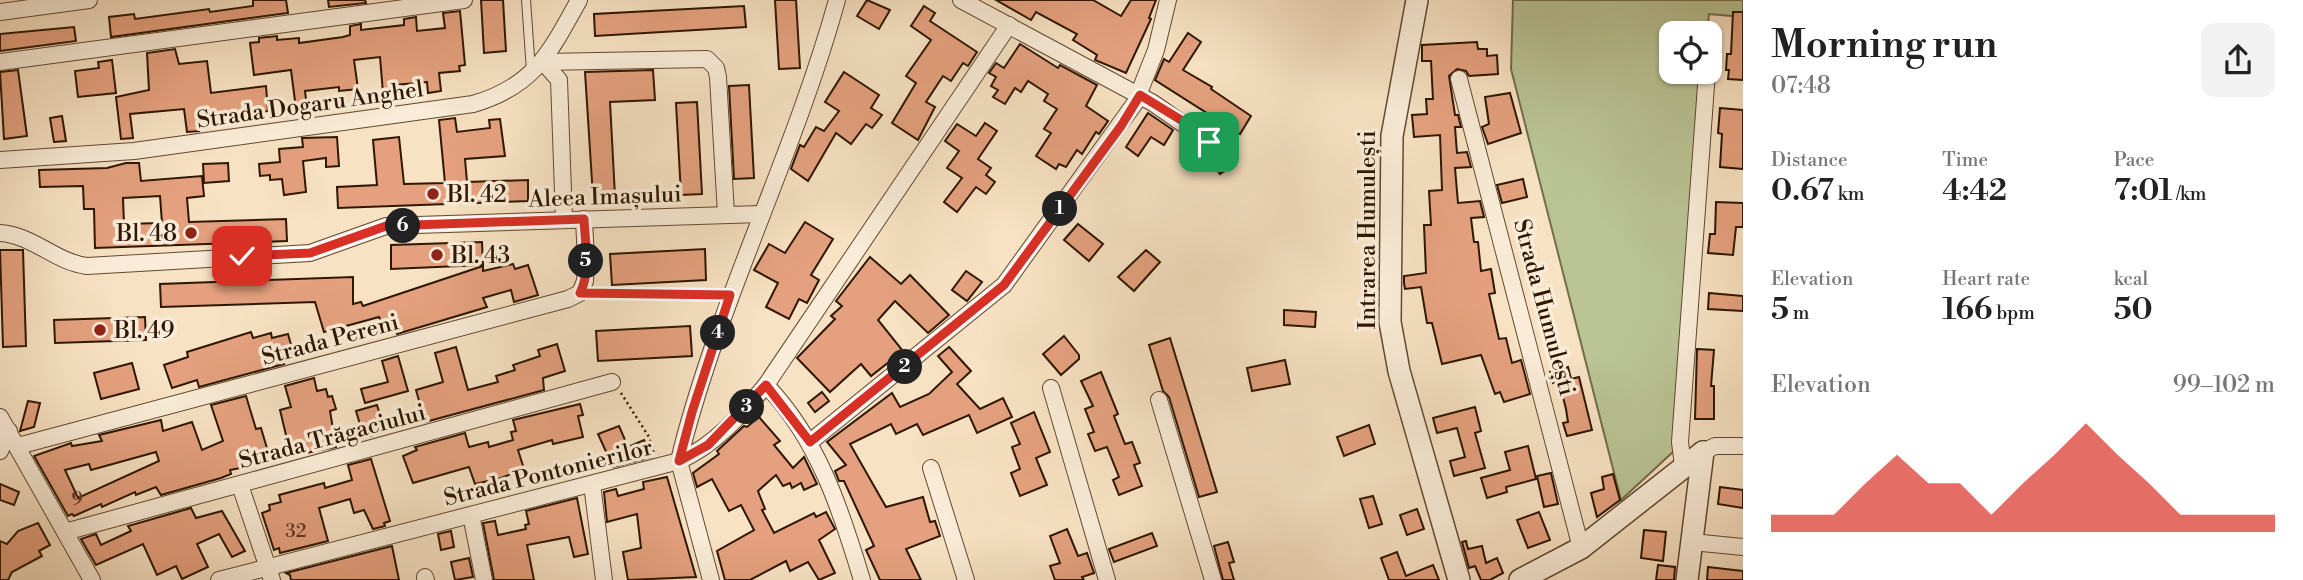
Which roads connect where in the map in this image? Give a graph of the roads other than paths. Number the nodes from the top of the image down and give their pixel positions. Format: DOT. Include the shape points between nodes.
graph roads {
  1 [pos="89,0"];
  2 [pos="464,0"];
  3 [pos="526,0"];
  4 [pos="579,0"];
  5 [pos="837,0"];
  6 [pos="961,0"];
  7 [pos="1168,0"];
  8 [pos="1417,0"];
  9 [pos="0,12"];
  10 [pos="1009,25"];
  11 [pos="0,62"];
  12 [pos="543,62"];
  13 [pos="531,74"];
  14 [pos="1459,79"];
  15 [pos="1706,84"];
  16 [pos="1140,95"];
  17 [pos="1209,142"];
  18 [pos="0,160"];
  19 [pos="761,214"];
  20 [pos="726,215"];
  21 [pos="565,219"];
  22 [pos="584,219"];
  23 [pos="0,233"];
  24 [pos="580,293"];
  25 [pos="730,295"];
  26 [pos="611,382"];
  27 [pos="766,385"];
  28 [pos="1051,388"];
  29 [pos="1159,400"];
  30 [pos="4,424"];
  31 [pos="810,442"];
  32 [pos="18,446"];
  33 [pos="1743,446"];
  34 [pos="0,451"];
  35 [pos="1703,452"];
  36 [pos="679,461"];
  37 [pos="1683,466"];
  38 [pos="932,468"];
  39 [pos="592,484"];
  40 [pos="240,485"];
  41 [pos="471,515"];
  42 [pos="65,532"];
  43 [pos="1692,542"];
  44 [pos="1743,547"];
  45 [pos="1581,548"];
  46 [pos="270,573"];
  47 [pos="92,580"];
  48 [pos="219,580"];
  49 [pos="484,580"];
  50 [pos="604,580"];
  51 [pos="711,580"];
  52 [pos="862,580"];
  53 [pos="966,580"];
  54 [pos="1107,580"];
  55 [pos="1213,580"];
  56 [pos="1459,580"];
  57 [pos="1520,580"];
  58 [pos="1687,580"];
  1 -- 9 [label="street"];
  2 -- 11 [label="street"];
  3 -- 13 [label="lane"];
  4 -- 12 [label="street, Strada Dogaru Anghel"];
  5 -- 19 [label="street"];
  6 -- 10 [label="street"];
  7 -- 16 [label="street"];
  8 -- 56 [label="street, Intrarea Humulești" via="1392,136 1390,322 1399,371"];
  10 -- 16 [label="street"];
  10 -- 27 [label="street, Strada Pontonierilor"];
  12 -- 13 [label="street, Strada Dogaru Anghel"];
  12 -- 20 [label="street" via="707,59 718,78"];
  12 -- 21 [label="street" via="559,80"];
  13 -- 18 [label="street, Strada Dogaru Anghel" via="498,96 461,107 134,151"];
  14 -- 45 [label="street, Strada Humulești"];
  15 -- 37 [label="street" via="1680,442"];
  16 -- 17 [label="street"];
  16 -- 31 [label="street" via="1004,285"];
  19 -- 20 [label="street, Aleea Imașului"];
  19 -- 25 [label="street"];
  20 -- 22 [label="street, Aleea Imașului"];
  21 -- 22 [label="street, Aleea Imașului"];
  21 -- 23 [label="street, Aleea Imașului" via="386,226 310,253 87,266 74,264 26,238"];
  22 -- 24 [label="street" via="585,281"];
  24 -- 25 [label="lane"];
  24 -- 32 [label="street, Strada Pereni"];
  25 -- 36 [label="street"];
  26 -- 40 [label="street, Strada Trăgaciului"];
  27 -- 31 [label="street"];
  27 -- 36 [label="street, Strada Pontonierilor" via="713,440"];
  28 -- 54 [label="street"];
  29 -- 55 [label="street"];
  30 -- 32 [label="street"];
  30 -- 34 [label="street"];
  31 -- 52 [label="street"];
  32 -- 42 [label="street"];
  33 -- 35 [label="street" via="1715,446"];
  35 -- 37 [label="street"];
  35 -- 43 [label="street"];
  36 -- 39 [label="street, Strada Pontonierilor"];
  36 -- 51 [label="street"];
  37 -- 45 [label="street"];
  38 -- 53 [label="street"];
  39 -- 41 [label="street, Strada Pontonierilor"];
  39 -- 50 [label="street"];
  40 -- 42 [label="street, Strada Trăgaciului"];
  40 -- 46 [label="street"];
  41 -- 46 [label="street, Strada Pontonierilor"];
  41 -- 49 [label="street"];
  42 -- 47 [label="street"];
  43 -- 44 [label="street"];
  43 -- 58 [label="street"];
  45 -- 57 [label="street"];
  46 -- 48 [label="street, Strada Pontonierilor"];
}
